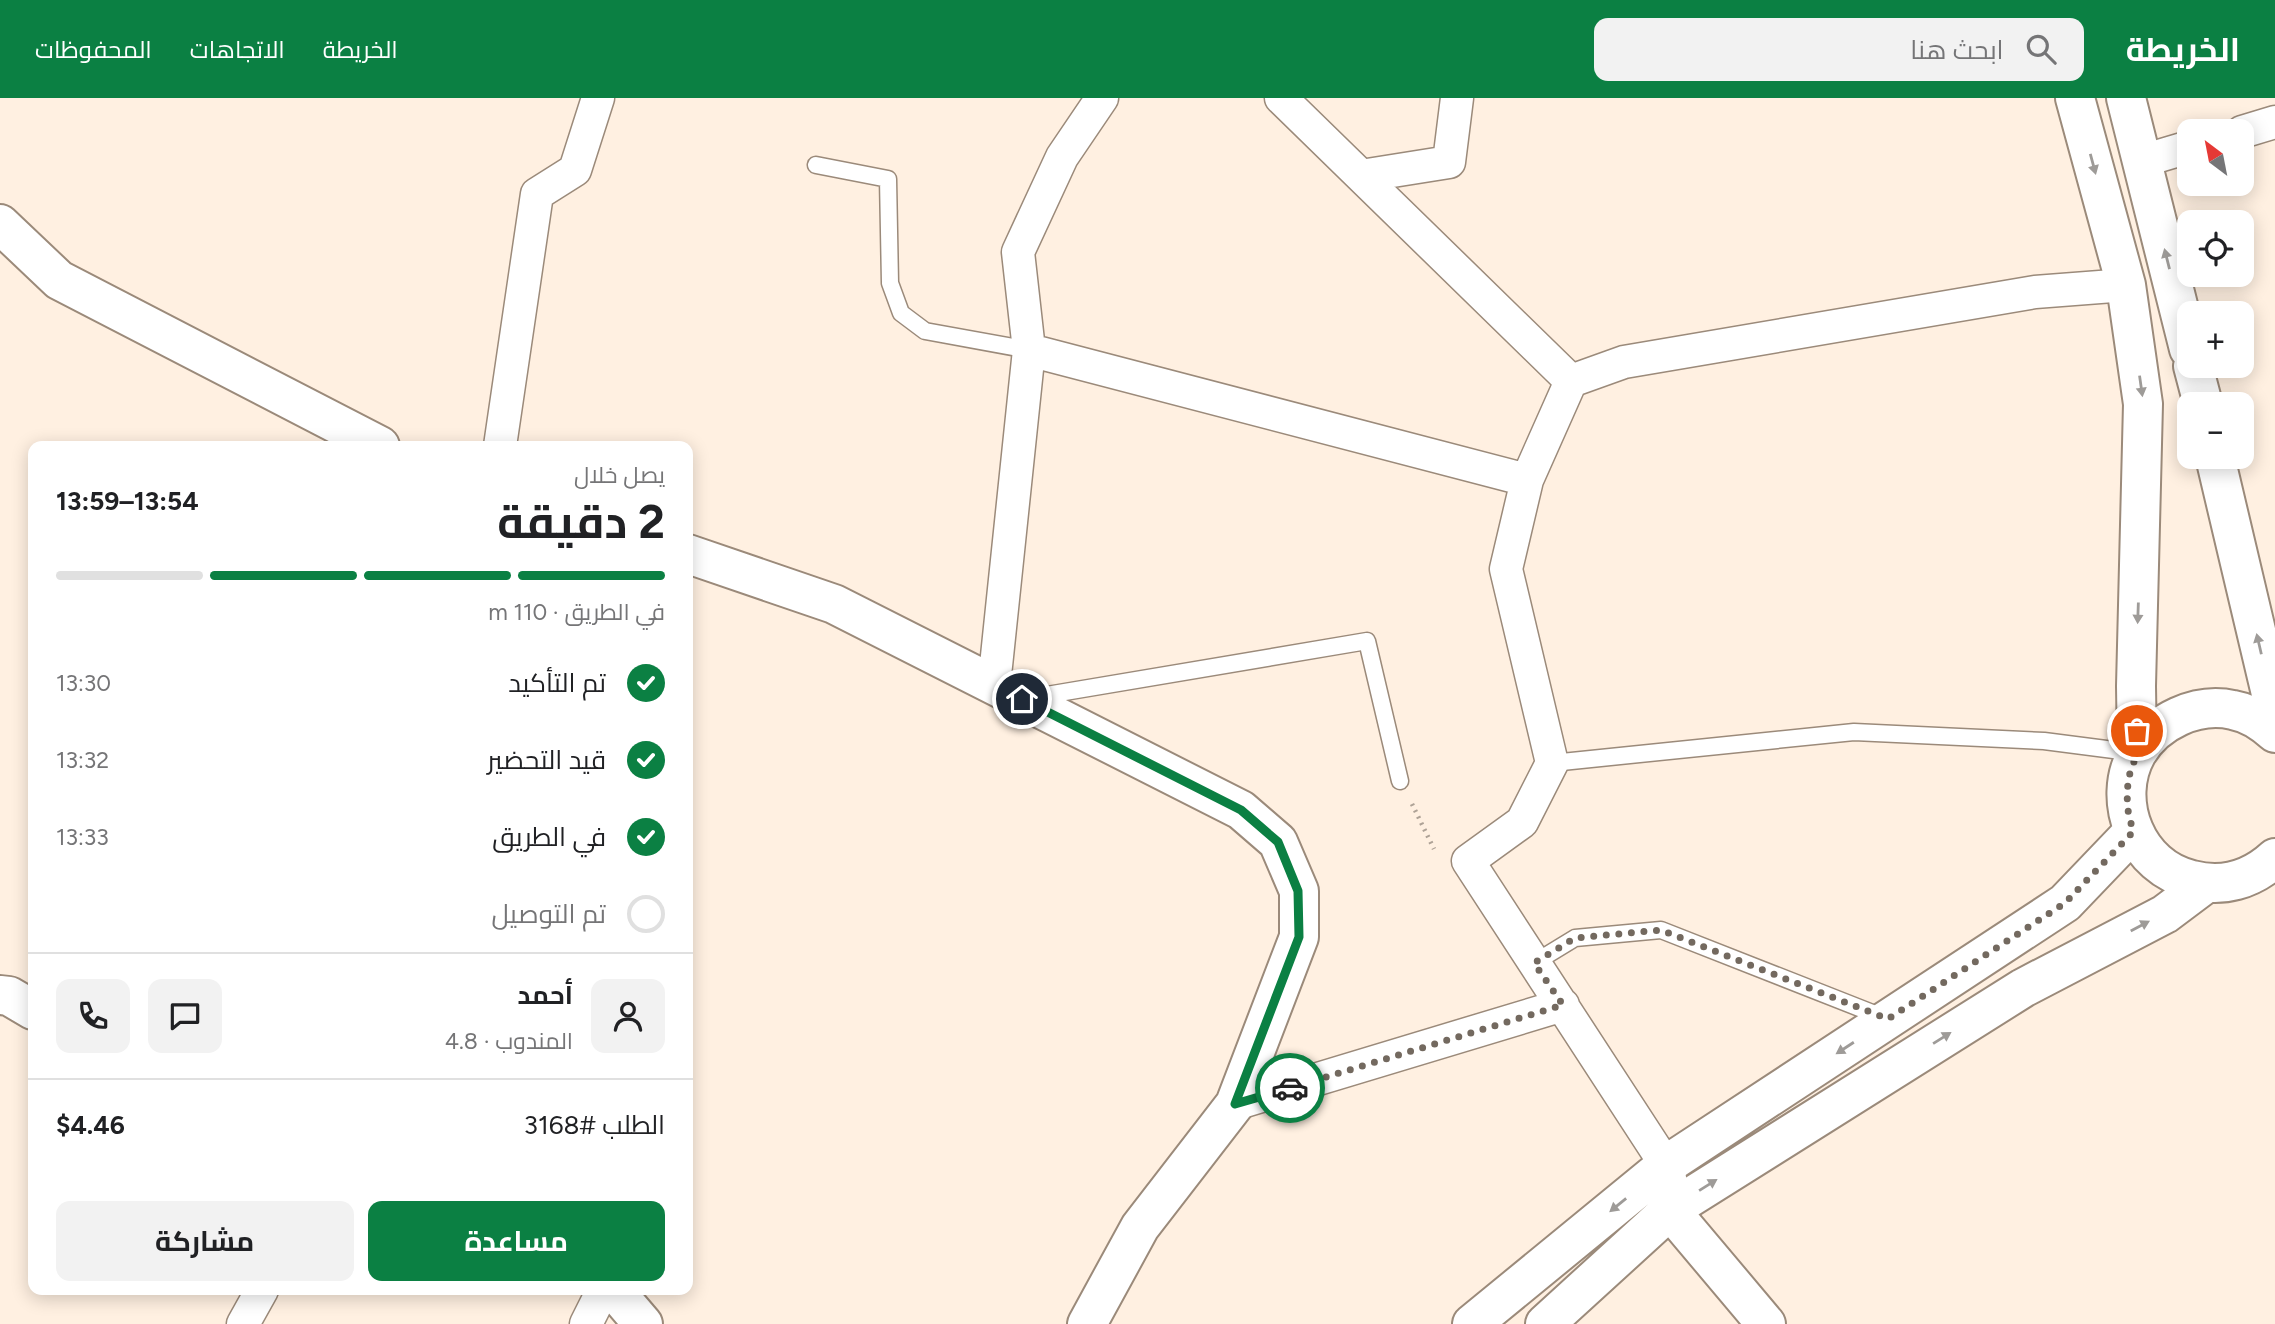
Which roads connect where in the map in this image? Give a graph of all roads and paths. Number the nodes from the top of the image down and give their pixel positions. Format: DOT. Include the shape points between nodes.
graph roads {
  1 [pos="598,98"];
  2 [pos="1102,98"];
  3 [pos="1281,98"];
  4 [pos="1457,98"];
  5 [pos="2075,98"];
  6 [pos="2126,98"];
  7 [pos="2275,122"];
  8 [pos="2254,128"];
  9 [pos="2177,150"];
  10 [pos="2142,160"];
  11 [pos="816,165"];
  12 [pos="1361,176"];
  13 [pos="0,224"];
  14 [pos="2126,285"];
  15 [pos="2177,301"];
  16 [pos="1028,350"];
  17 [pos="1571,381"];
  18 [pos="370,441"];
  19 [pos="501,441"];
  20 [pos="2218,469"];
  21 [pos="1527,480"];
  22 [pos="693,556"];
  23 [pos="1008,692"];
  24 [pos="2275,711"];
  25 [pos="2275,733"];
  26 [pos="2137,753"];
  27 [pos="1552,763"];
  28 [pos="1400,781"];
  29 [pos="2133,832"];
  30 [pos="2275,858"];
  31 [pos="1468,861"];
  32 [pos="2205,884"];
  33 [pos="1534,963"];
  34 [pos="0,995"];
  35 [pos="1563,1005"];
  36 [pos="28,1007"];
  37 [pos="1888,1019"];
  38 [pos="1235,1104"];
  39 [pos="1666,1165"];
  40 [pos="1670,1210"];
  41 [pos="259,1295"];
  42 [pos="600,1295"];
  43 [pos="618,1295"];
  44 [pos="243,1324"];
  45 [pos="586,1324"];
  46 [pos="643,1324"];
  47 [pos="1087,1324"];
  48 [pos="1472,1324"];
  49 [pos="1545,1324"];
  50 [pos="1766,1324"];
  1 -- 19 [label="street" via="575,170 537,194"];
  2 -- 16 [label="street" via="1062,157 1018,252"];
  3 -- 12 [label="street"];
  4 -- 12 [label="street" via="1449,162"];
  5 -- 14 [label="main road, one-way"];
  6 -- 10 [label="main road"];
  7 -- 8 [label="street"];
  9 -- 10 [label="street"];
  15 -- 10 [label="main road, one-way"];
  11 -- 16 [label="lane" via="888,179 890,283 901,313 925,331"];
  12 -- 17 [label="street"];
  13 -- 18 [label="main road" via="59,280"];
  14 -- 17 [label="street" via="2035,292 1624,362"];
  14 -- 26 [label="main road, one-way" via="2143,404"];
  16 -- 21 [label="street"];
  16 -- 23 [label="street"];
  17 -- 21 [label="street"];
  24 -- 20 [label="main road, one-way"];
  21 -- 27 [label="street" via="1506,569"];
  22 -- 23 [label="main road" via="834,604"];
  23 -- 28 [label="lane" via="1367,641"];
  23 -- 38 [label="main road" via="1241,810 1278,842 1298,891 1299,937"];
  25 -- 26 [label="main road" via="2260,720 2234,710 2206,708 2178,716 2155,731"];
  26 -- 27 [label="lane" via="2044,741 1854,732"];
  26 -- 29 [label="main road" via="2127,792"];
  27 -- 31 [label="street" via="1522,822"];
  28 -- 31 [label="path" via="1439,859"];
  29 -- 32 [label="main road" via="2163,867"];
  29 -- 37 [label="main road" via="2065,903"];
  30 -- 32 [label="main road" via="2262,870 2235,882"];
  31 -- 33 [label="street"];
  40 -- 32 [label="main road, one-way" via="2023,988 2165,914"];
  33 -- 35 [label="street"];
  33 -- 37 [label="lane" via="1575,938 1661,930"];
  34 -- 36 [label="main road"];
  35 -- 38 [label="street"];
  35 -- 39 [label="street"];
  37 -- 39 [label="main road, one-way"];
  38 -- 47 [label="main road" via="1140,1227"];
  39 -- 40 [label="main road"];
  39 -- 48 [label="main road, one-way"];
  40 -- 49 [label="main road"];
  40 -- 50 [label="main road"];
  41 -- 44 [label="street"];
  42 -- 45 [label="street"];
  43 -- 46 [label="main road"];
}
